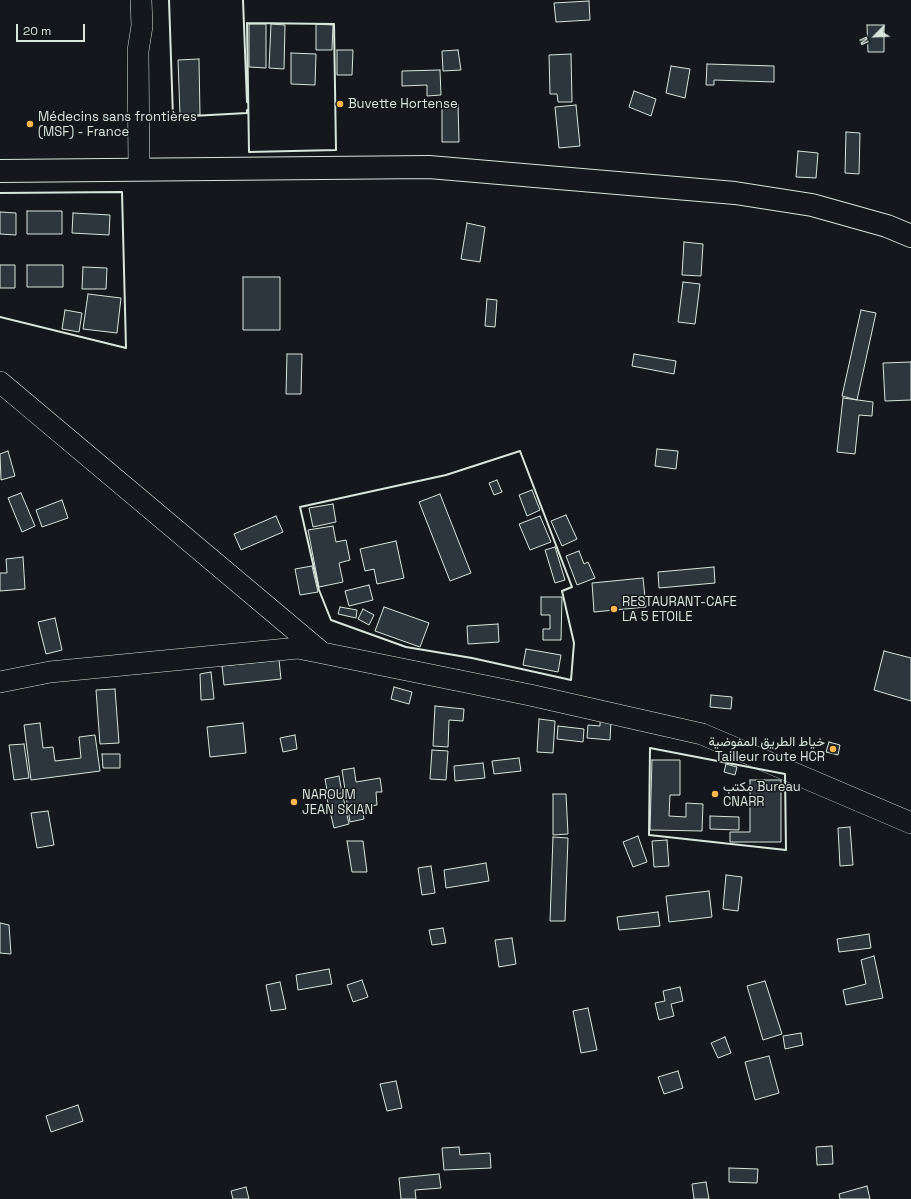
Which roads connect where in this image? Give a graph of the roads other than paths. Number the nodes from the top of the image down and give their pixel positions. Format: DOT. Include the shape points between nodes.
graph roads {
  1 [pos="141,0"];
  2 [pos="138,169"];
  3 [pos="0,171"];
  4 [pos="911,236"];
  5 [pos="0,382"];
  6 [pos="322,653"];
  7 [pos="0,682"];
  8 [pos="911,823"];
  1 -- 2 [label="street" via="142,26 138,51"];
  2 -- 3 [label="main road"];
  2 -- 4 [label="main road" via="429,167 728,192 812,204 887,226"];
  5 -- 6 [label="street"];
  6 -- 7 [label="street" via="290,648 50,672"];
  6 -- 8 [label="street" via="530,695 702,734"];
}
